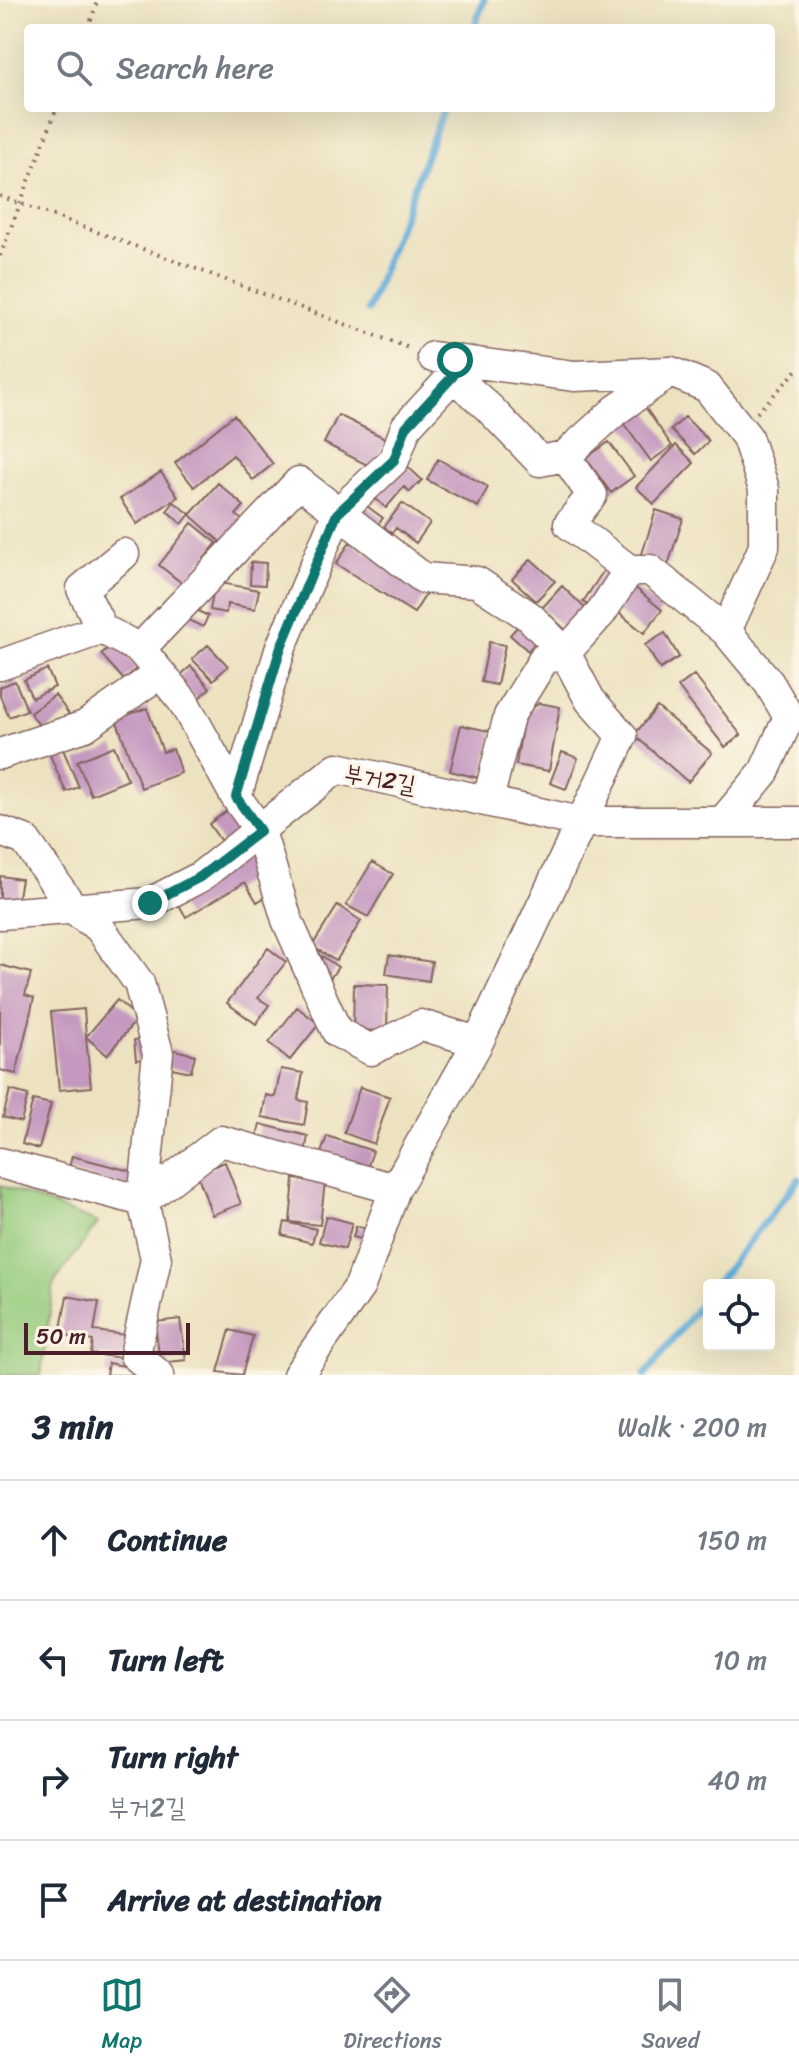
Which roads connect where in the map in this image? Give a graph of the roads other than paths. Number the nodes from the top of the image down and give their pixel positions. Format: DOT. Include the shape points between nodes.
graph roads {
  1 [pos="447,365"];
  2 [pos="671,372"];
  3 [pos="565,456"];
  4 [pos="337,514"];
  5 [pos="124,554"];
  6 [pos="629,570"];
  7 [pos="102,629"];
  8 [pos="726,631"];
  9 [pos="140,649"];
  10 [pos="565,653"];
  11 [pos="0,665"];
  12 [pos="160,673"];
  13 [pos="0,754"];
  14 [pos="236,797"];
  15 [pos="488,800"];
  16 [pos="724,820"];
  17 [pos="580,822"];
  18 [pos="799,822"];
  19 [pos="0,831"];
  20 [pos="260,831"];
  21 [pos="75,911"];
  22 [pos="0,914"];
  23 [pos="478,1042"];
  24 [pos="0,1163"];
  25 [pos="395,1189"];
  26 [pos="143,1201"];
  27 [pos="159,1375"];
  28 [pos="298,1375"];
  1 -- 2 [label="street" via="574,376"];
  1 -- 3 [label="street" via="540,461"];
  1 -- 4 [label="street" via="406,427 394,460"];
  2 -- 3 [label="street" via="616,410"];
  2 -- 8 [label="street" via="707,387 741,429 764,489 764,547"];
  3 -- 6 [label="street" via="592,495 569,524"];
  4 -- 9 [label="street" via="299,482"];
  4 -- 10 [label="street" via="423,578 477,582 530,617"];
  4 -- 14 [label="street" via="281,647"];
  5 -- 7 [label="street" via="82,589"];
  6 -- 8 [label="street" via="650,570"];
  6 -- 10 [label="street" via="601,613"];
  7 -- 9 [label="street"];
  7 -- 11 [label="street"];
  8 -- 16 [label="street" via="789,717 764,772"];
  9 -- 12 [label="street"];
  10 -- 15 [label="street" via="544,659 509,716"];
  10 -- 17 [label="street" via="590,700 622,736"];
  12 -- 13 [label="street" via="85,726"];
  12 -- 14 [label="street" via="183,701"];
  14 -- 20 [label="street"];
  15 -- 17 [label="street, 부거2길"];
  15 -- 20 [label="street, 부거2길" via="337,768"];
  16 -- 17 [label="street, 부거2길"];
  16 -- 18 [label="street, 부거2길"];
  17 -- 23 [label="street"];
  19 -- 21 [label="street" via="25,840"];
  20 -- 21 [label="street, 부거2길" via="200,877 150,903"];
  20 -- 23 [label="street" via="287,920 337,1032 371,1050 421,1025"];
  21 -- 22 [label="street, 부거2길"];
  21 -- 26 [label="street" via="99,927 139,983 158,1053"];
  23 -- 25 [label="street"];
  24 -- 26 [label="street"];
  25 -- 26 [label="street" via="221,1141"];
  25 -- 28 [label="street" via="360,1286"];
  26 -- 27 [label="street" via="156,1259 135,1355"];
}
